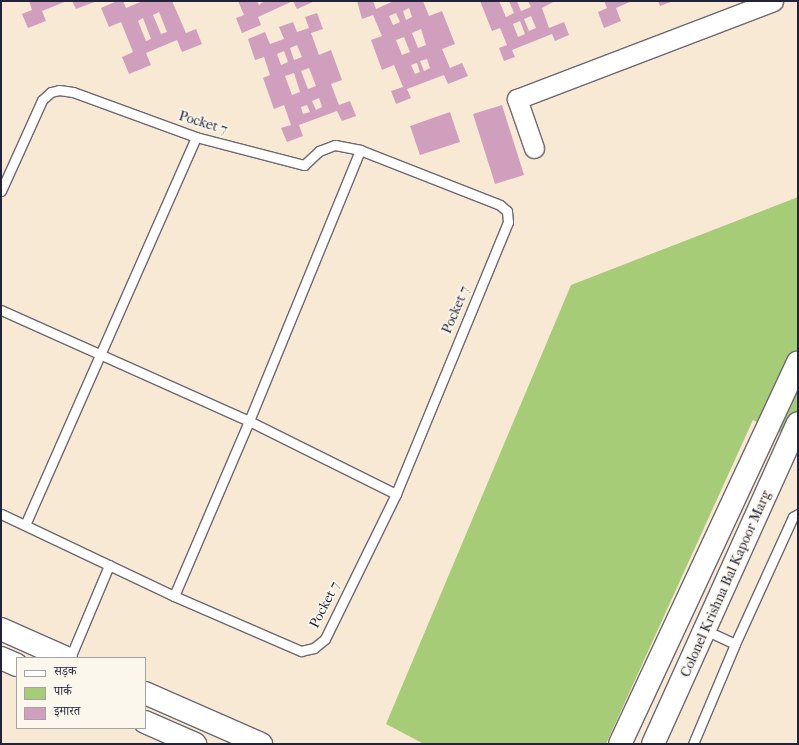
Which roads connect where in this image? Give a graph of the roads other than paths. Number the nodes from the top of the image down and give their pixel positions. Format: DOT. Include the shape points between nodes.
graph roads {
  1 [pos="773,1"];
  2 [pos="196,137"];
  3 [pos="534,148"];
  4 [pos="360,150"];
  5 [pos="1,191"];
  6 [pos="1,310"];
  7 [pos="102,355"];
  8 [pos="798,362"];
  9 [pos="249,421"];
  10 [pos="798,423"];
  11 [pos="396,494"];
  12 [pos="1,514"];
  13 [pos="798,514"];
  14 [pos="25,524"];
  15 [pos="109,565"];
  16 [pos="174,596"];
  17 [pos="1,629"];
  18 [pos="705,630"];
  19 [pos="735,644"];
  20 [pos="64,657"];
  21 [pos="70,657"];
  22 [pos="1,658"];
  23 [pos="16,665"];
  24 [pos="146,693"];
  25 [pos="146,722"];
  26 [pos="195,744"];
  27 [pos="261,744"];
  28 [pos="620,744"];
  29 [pos="653,744"];
  30 [pos="693,744"];
  1 -- 3 [label="street" via="517,99"];
  2 -- 4 [label="lane, Pocket 7" via="304,165 319,151 335,145"];
  2 -- 5 [label="lane, Pocket 7" via="73,92 51,92 42,100"];
  2 -- 7 [label="lane"];
  4 -- 9 [label="lane"];
  4 -- 11 [label="lane, Pocket 7" via="500,205 507,211 508,222"];
  6 -- 7 [label="lane"];
  7 -- 9 [label="lane"];
  7 -- 14 [label="lane"];
  8 -- 28 [label="street"];
  9 -- 11 [label="lane"];
  9 -- 16 [label="lane"];
  10 -- 18 [label="street, Colonel Krishna Bal Kapoor Marg"];
  11 -- 16 [label="lane, Pocket 7" via="325,639 314,648 302,651"];
  12 -- 14 [label="lane, Pocket 7"];
  13 -- 19 [label="lane" via="793,517"];
  14 -- 15 [label="lane, Pocket 7"];
  15 -- 16 [label="lane, Pocket 7"];
  15 -- 21 [label="lane"];
  17 -- 20 [label="street"];
  18 -- 19 [label="lane"];
  18 -- 29 [label="street, Colonel Krishna Bal Kapoor Marg"];
  19 -- 30 [label="lane"];
  22 -- 23 [label="street"];
  24 -- 27 [label="street"];
  25 -- 26 [label="street"];
}
